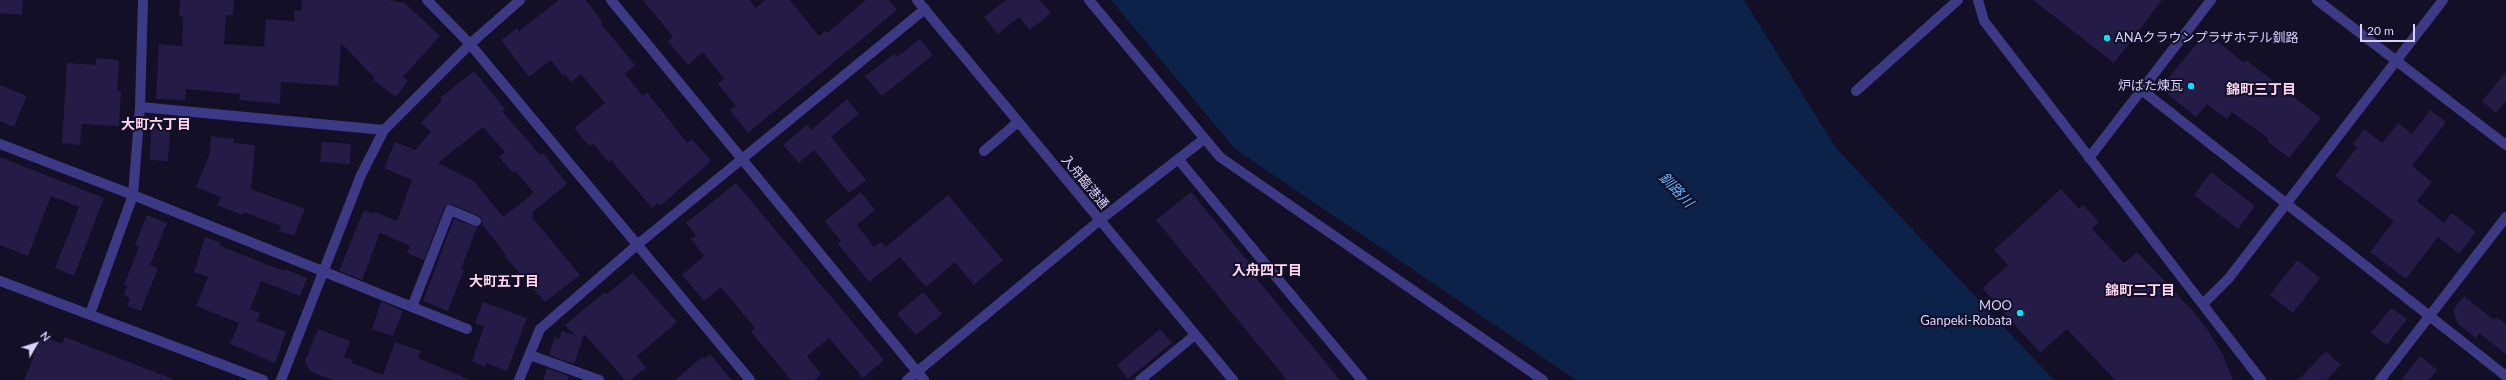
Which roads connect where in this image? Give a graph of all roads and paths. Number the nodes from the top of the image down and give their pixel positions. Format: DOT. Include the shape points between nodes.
graph roads {
  1 [pos="143,0"];
  2 [pos="427,0"];
  3 [pos="520,0"];
  4 [pos="611,0"];
  5 [pos="917,0"];
  6 [pos="1090,0"];
  7 [pos="1958,0"];
  8 [pos="1978,0"];
  9 [pos="2211,0"];
  10 [pos="2317,0"];
  11 [pos="2443,0"];
  12 [pos="925,9"];
  13 [pos="470,44"];
  14 [pos="2397,60"];
  15 [pos="1856,91"];
  16 [pos="2142,91"];
  17 [pos="140,106"];
  18 [pos="1018,122"];
  19 [pos="384,130"];
  20 [pos="1204,139"];
  21 [pos="0,144"];
  22 [pos="2506,145"];
  23 [pos="984,151"];
  24 [pos="2089,158"];
  25 [pos="1178,159"];
  26 [pos="741,160"];
  27 [pos="133,195"];
  28 [pos="2286,204"];
  29 [pos="2506,218"];
  30 [pos="1100,220"];
  31 [pos="476,221"];
  32 [pos="637,245"];
  33 [pos="323,272"];
  34 [pos="0,281"];
  35 [pos="2203,304"];
  36 [pos="412,307"];
  37 [pos="90,314"];
  38 [pos="2429,317"];
  39 [pos="467,329"];
  40 [pos="1196,335"];
  41 [pos="530,355"];
  42 [pos="917,372"];
  43 [pos="2506,376"];
  44 [pos="263,380"];
  45 [pos="281,380"];
  46 [pos="520,380"];
  47 [pos="599,380"];
  48 [pos="750,380"];
  49 [pos="907,380"];
  50 [pos="924,380"];
  51 [pos="1140,380"];
  52 [pos="1233,380"];
  53 [pos="1362,380"];
  54 [pos="1544,380"];
  55 [pos="2261,380"];
  56 [pos="2380,380"];
  1 -- 17 [label="street"];
  2 -- 13 [label="street"];
  3 -- 13 [label="street"];
  4 -- 26 [label="street"];
  5 -- 12 [label="street, 入舟臨港通"];
  6 -- 20 [label="street"];
  7 -- 15 [label="street"];
  8 -- 24 [label="street" via="1984,21"];
  9 -- 16 [label="street"];
  10 -- 14 [label="street"];
  11 -- 14 [label="street"];
  12 -- 18 [label="street, 入舟臨港通"];
  12 -- 26 [label="street"];
  13 -- 19 [label="street"];
  13 -- 32 [label="street"];
  14 -- 22 [label="street"];
  14 -- 28 [label="street"];
  16 -- 24 [label="street"];
  16 -- 28 [label="street"];
  17 -- 19 [label="street"];
  17 -- 27 [label="street"];
  18 -- 23 [label="street"];
  18 -- 30 [label="street, 入舟臨港通"];
  19 -- 33 [label="street" via="361,176"];
  20 -- 25 [label="street"];
  20 -- 54 [label="street" via="1220,157"];
  21 -- 27 [label="street"];
  24 -- 35 [label="street"];
  25 -- 30 [label="street"];
  25 -- 53 [label="street"];
  26 -- 32 [label="street"];
  26 -- 42 [label="street"];
  27 -- 33 [label="street"];
  27 -- 37 [label="street"];
  28 -- 35 [label="street" via="2224,284"];
  28 -- 38 [label="street"];
  29 -- 38 [label="street"];
  30 -- 40 [label="street, 入舟臨港通"];
  30 -- 42 [label="street"];
  31 -- 36 [label="street" via="450,210"];
  32 -- 41 [label="street" via="540,329"];
  32 -- 48 [label="street"];
  33 -- 36 [label="street"];
  33 -- 45 [label="street"];
  34 -- 37 [label="street"];
  35 -- 55 [label="street"];
  36 -- 39 [label="street"];
  37 -- 44 [label="street"];
  38 -- 43 [label="street"];
  38 -- 56 [label="street"];
  40 -- 51 [label="street"];
  40 -- 52 [label="street, 入舟臨港通"];
  41 -- 46 [label="street"];
  41 -- 47 [label="street"];
  42 -- 49 [label="street"];
  42 -- 50 [label="street"];
}
